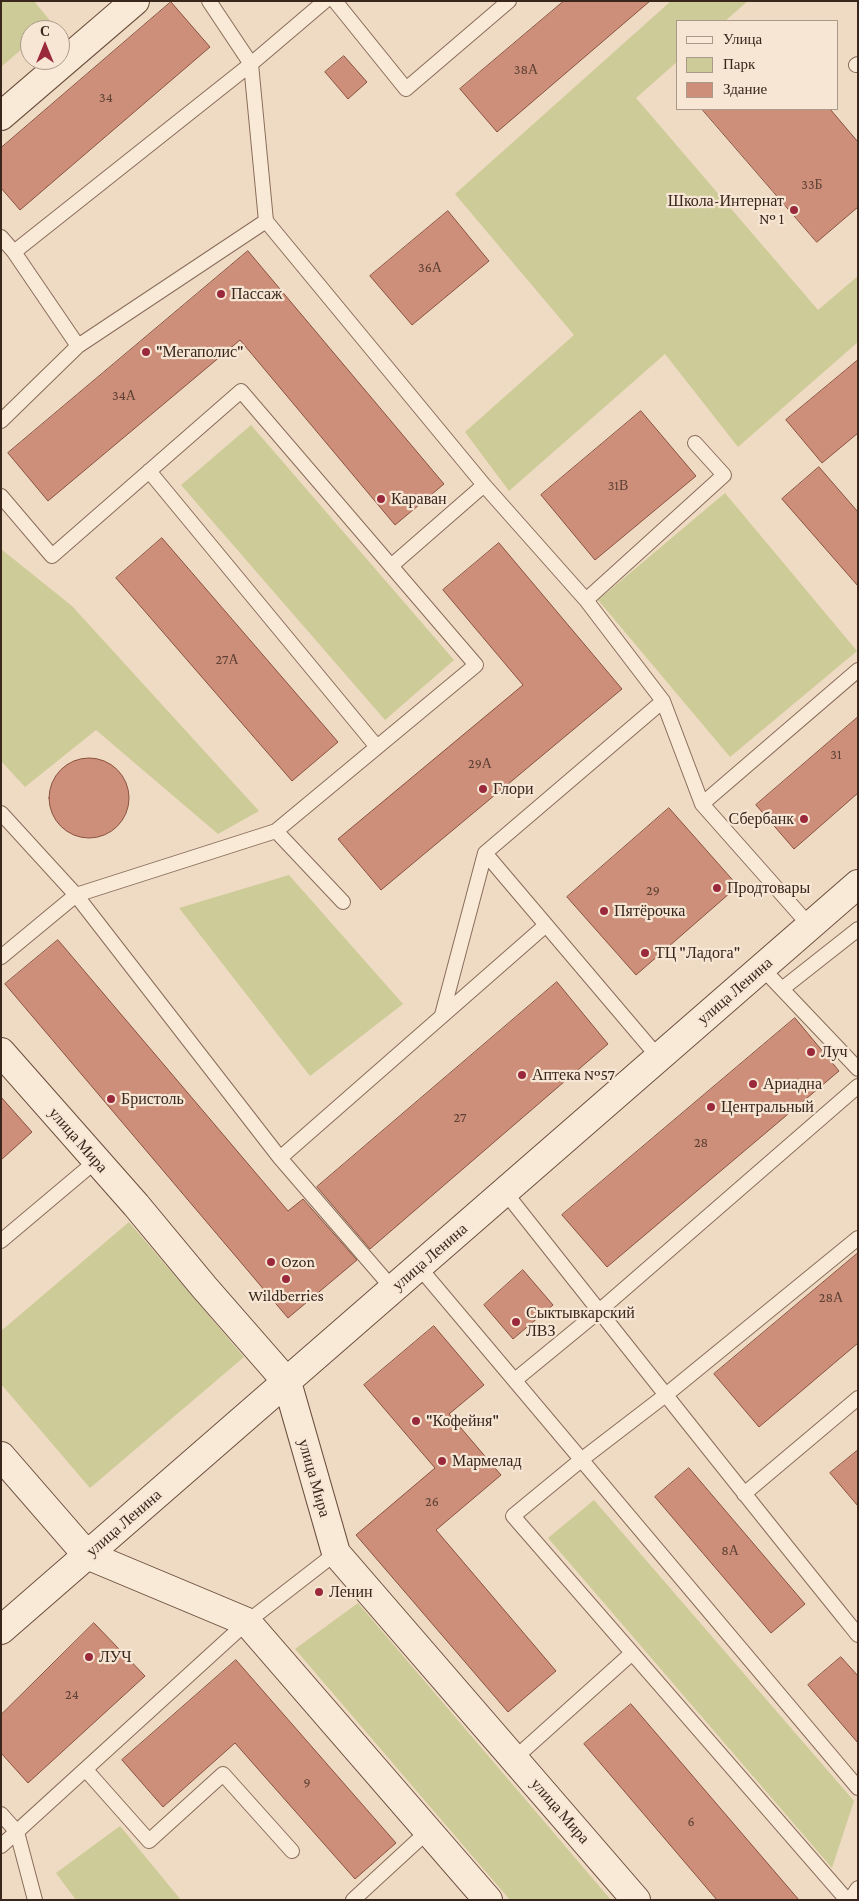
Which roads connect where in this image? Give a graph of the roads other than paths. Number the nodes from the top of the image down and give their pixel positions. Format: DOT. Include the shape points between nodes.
graph roads {
  1 [pos="135,1"];
  2 [pos="208,1"];
  3 [pos="325,1"];
  4 [pos="335,1"];
  5 [pos="508,1"];
  6 [pos="251,64"];
  7 [pos="1,116"];
  8 [pos="266,221"];
  9 [pos="1,237"];
  10 [pos="14,252"];
  11 [pos="78,346"];
  12 [pos="1,421"];
  13 [pos="695,443"];
  14 [pos="149,471"];
  15 [pos="484,485"];
  16 [pos="1,496"];
  17 [pos="391,566"];
  18 [pos="586,600"];
  19 [pos="858,670"];
  20 [pos="663,701"];
  21 [pos="377,747"];
  22 [pos="702,804"];
  23 [pos="1,813"];
  24 [pos="276,831"];
  25 [pos="485,853"];
  26 [pos="858,884"];
  27 [pos="76,895"];
  28 [pos="343,902"];
  29 [pos="546,925"];
  30 [pos="810,926"];
  31 [pos="858,929"];
  32 [pos="1,957"];
  33 [pos="762,968"];
  34 [pos="782,989"];
  35 [pos="442,1015"];
  36 [pos="1,1052"];
  37 [pos="659,1058"];
  38 [pos="858,1069"];
  39 [pos="858,1086"];
  40 [pos="280,1158"];
  41 [pos="96,1161"];
  42 [pos="505,1192"];
  43 [pos="858,1238"];
  44 [pos="1,1241"];
  45 [pos="419,1267"];
  46 [pos="393,1289"];
  47 [pos="600,1311"];
  48 [pos="515,1380"];
  49 [pos="287,1382"];
  50 [pos="667,1394"];
  51 [pos="858,1398"];
  52 [pos="1,1456"];
  53 [pos="582,1460"];
  54 [pos="744,1494"];
  55 [pos="336,1553"];
  56 [pos="87,1555"];
  57 [pos="247,1622"];
  58 [pos="1,1630"];
  59 [pos="858,1635"];
  60 [pos="632,1654"];
  61 [pos="515,1758"];
  62 [pos="86,1770"];
  63 [pos="858,1788"];
  64 [pos="1,1814"];
  65 [pos="428,1831"];
  66 [pos="17,1832"];
  67 [pos="1,1846"];
  68 [pos="292,1851"];
  69 [pos="858,1888"];
  70 [pos="35,1900"];
  71 [pos="353,1900"];
  72 [pos="488,1900"];
  73 [pos="636,1900"];
  74 [pos="848,1900"];
  1 -- 7 [label="main road"];
  2 -- 6 [label="lane"];
  3 -- 6 [label="lane"];
  4 -- 5 [label="lane" via="406,89"];
  6 -- 8 [label="lane"];
  6 -- 10 [label="lane"];
  8 -- 11 [label="lane"];
  8 -- 15 [label="lane"];
  9 -- 10 [label="lane"];
  10 -- 11 [label="lane"];
  11 -- 12 [label="lane"];
  13 -- 18 [label="lane" via="724,475"];
  14 -- 16 [label="lane" via="52,556"];
  14 -- 17 [label="lane" via="241,391"];
  14 -- 21 [label="lane"];
  15 -- 17 [label="lane"];
  15 -- 18 [label="lane"];
  17 -- 21 [label="lane" via="476,665"];
  18 -- 20 [label="lane"];
  19 -- 22 [label="lane"];
  20 -- 22 [label="lane"];
  20 -- 25 [label="lane"];
  21 -- 24 [label="lane"];
  22 -- 30 [label="lane"];
  23 -- 27 [label="lane"];
  24 -- 27 [label="lane"];
  24 -- 28 [label="lane"];
  25 -- 29 [label="lane"];
  25 -- 35 [label="lane"];
  26 -- 30 [label="main road, улица Ленина"];
  27 -- 32 [label="lane"];
  27 -- 40 [label="lane"];
  29 -- 35 [label="lane"];
  29 -- 37 [label="lane"];
  30 -- 33 [label="main road, улица Ленина"];
  31 -- 34 [label="lane"];
  33 -- 34 [label="lane"];
  33 -- 37 [label="main road, улица Ленина"];
  34 -- 38 [label="lane"];
  35 -- 40 [label="lane"];
  36 -- 41 [label="main road, улица Мира"];
  37 -- 42 [label="main road, улица Ленина"];
  39 -- 47 [label="lane"];
  40 -- 46 [label="lane"];
  41 -- 44 [label="lane"];
  41 -- 49 [label="main road, улица Мира"];
  42 -- 45 [label="main road, улица Ленина"];
  42 -- 47 [label="lane"];
  43 -- 50 [label="lane"];
  45 -- 46 [label="main road, улица Ленина"];
  45 -- 48 [label="lane"];
  46 -- 49 [label="main road, улица Ленина"];
  47 -- 48 [label="lane"];
  47 -- 50 [label="lane"];
  48 -- 53 [label="lane"];
  49 -- 55 [label="main road, улица Мира"];
  49 -- 56 [label="main road, улица Ленина"];
  50 -- 53 [label="lane"];
  50 -- 54 [label="lane"];
  51 -- 54 [label="lane"];
  52 -- 56 [label="main road"];
  53 -- 60 [label="lane" via="513,1516"];
  53 -- 63 [label="lane"];
  54 -- 59 [label="lane"];
  55 -- 57 [label="lane"];
  55 -- 61 [label="main road, улица Мира"];
  56 -- 57 [label="main road"];
  56 -- 58 [label="main road, улица Ленина"];
  57 -- 62 [label="lane"];
  57 -- 65 [label="main road"];
  60 -- 61 [label="lane"];
  60 -- 74 [label="lane"];
  61 -- 73 [label="main road, улица Мира"];
  62 -- 66 [label="lane"];
  62 -- 68 [label="lane" via="149,1841 223,1774"];
  64 -- 66 [label="lane"];
  65 -- 71 [label="lane"];
  65 -- 72 [label="main road"];
  66 -- 67 [label="lane"];
  66 -- 70 [label="lane"];
  69 -- 74 [label="lane"];
}
